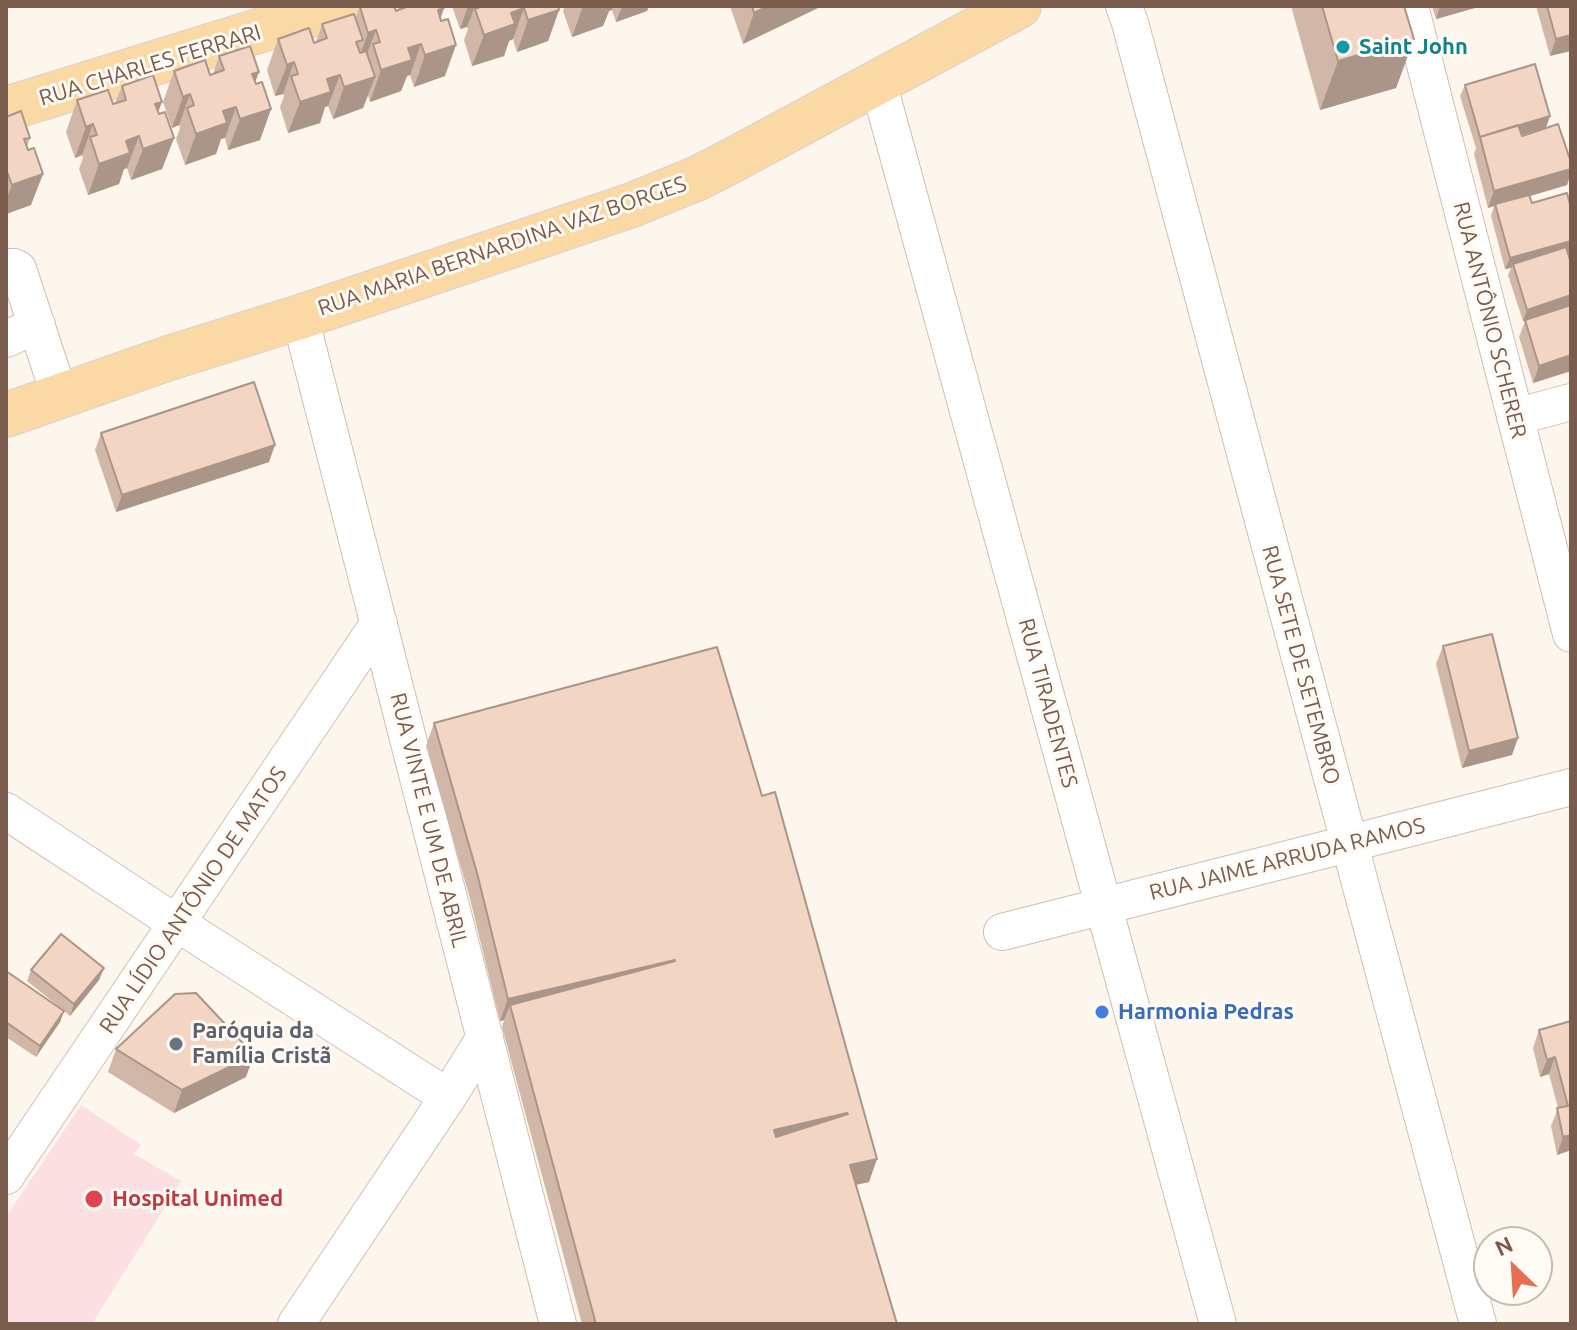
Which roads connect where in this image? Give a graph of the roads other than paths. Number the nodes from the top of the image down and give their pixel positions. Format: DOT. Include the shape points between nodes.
graph roads {
  1 [pos="339,6"];
  2 [pos="1019,6"];
  3 [pos="1124,6"];
  4 [pos="1410,6"];
  5 [pos="273,16"];
  6 [pos="878,82"];
  7 [pos="6,109"];
  8 [pos="6,267"];
  9 [pos="300,317"];
  10 [pos="21,332"];
  11 [pos="60,397"];
  12 [pos="1571,402"];
  13 [pos="6,415"];
  14 [pos="1515,417"];
  15 [pos="379,623"];
  16 [pos="1571,634"];
  17 [pos="1571,787"];
  18 [pos="6,811"];
  19 [pos="1348,843"];
  20 [pos="1103,906"];
  21 [pos="178,922"];
  22 [pos="1002,932"];
  23 [pos="485,1037"];
  24 [pos="448,1097"];
  25 [pos="6,1176"];
  26 [pos="296,1324"];
  27 [pos="558,1324"];
  28 [pos="1218,1324"];
  29 [pos="1478,1324"];
  1 -- 5 [label="main road, RUA CHARLES FERRARI"];
  2 -- 6 [label="main road, RUA MARIA BERNARDINA VAZ BORGES"];
  3 -- 19 [label="street, RUA SETE DE SETEMBRO"];
  4 -- 14 [label="street, RUA ANTÔNIO SCHERER"];
  5 -- 7 [label="main road, RUA CHARLES FERRARI"];
  6 -- 9 [label="main road, RUA MARIA BERNARDINA VAZ BORGES" via="698,178 632,205"];
  6 -- 20 [label="street, RUA TIRADENTES"];
  8 -- 10 [label="street" via="18,269"];
  9 -- 11 [label="main road, RUA MARIA BERNARDINA VAZ BORGES"];
  9 -- 15 [label="street, RUA VINTE E UM DE ABRIL"];
  10 -- 11 [label="street"];
  11 -- 13 [label="main road, RUA MARIA BERNARDINA VAZ BORGES"];
  12 -- 14 [label="street"];
  14 -- 16 [label="street, RUA ANTÔNIO SCHERER"];
  15 -- 21 [label="street, RUA LÍDIO ANTÔNIO DE MATOS"];
  15 -- 23 [label="street, RUA VINTE E UM DE ABRIL"];
  17 -- 19 [label="street, RUA JAIME ARRUDA RAMOS"];
  18 -- 21 [label="street"];
  19 -- 20 [label="street, RUA JAIME ARRUDA RAMOS"];
  19 -- 29 [label="street, RUA SETE DE SETEMBRO"];
  20 -- 22 [label="street, RUA JAIME ARRUDA RAMOS"];
  20 -- 28 [label="street, RUA TIRADENTES"];
  21 -- 24 [label="street"];
  21 -- 25 [label="street, RUA LÍDIO ANTÔNIO DE MATOS"];
  23 -- 24 [label="street"];
  23 -- 27 [label="street, RUA VINTE E UM DE ABRIL"];
  24 -- 26 [label="street"];
}
